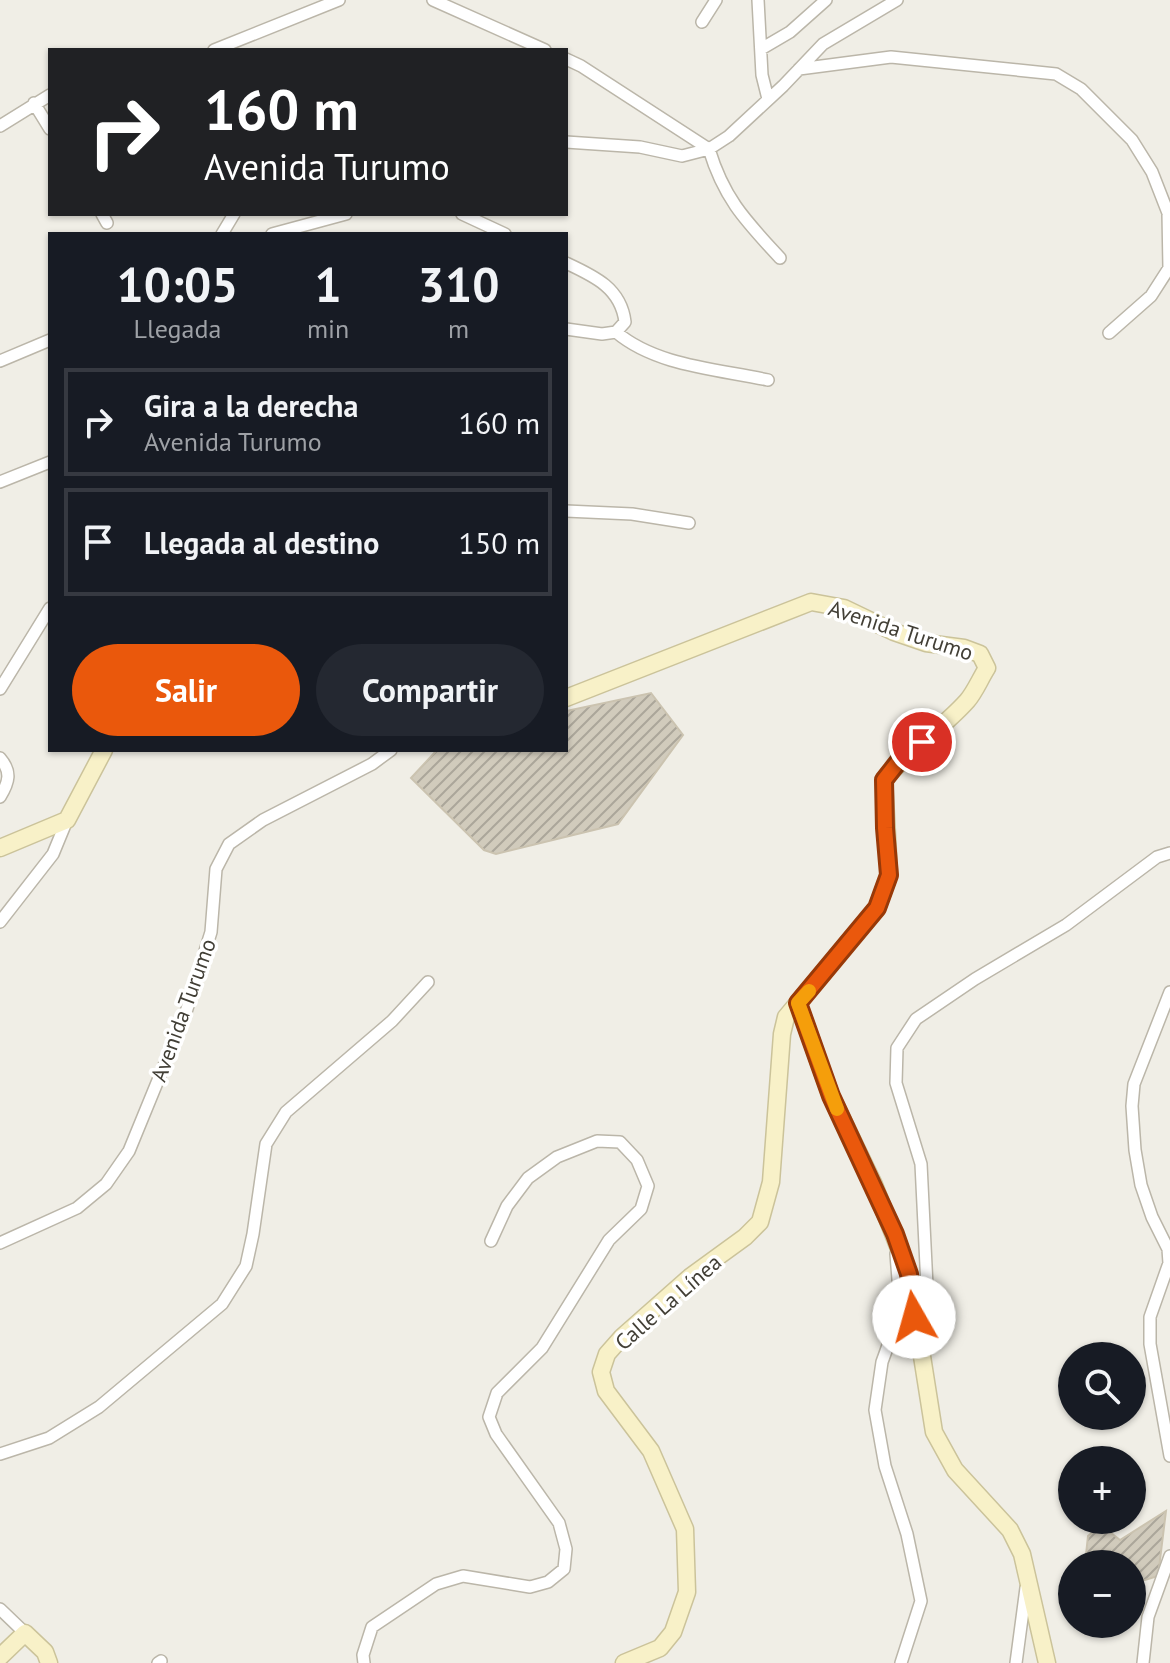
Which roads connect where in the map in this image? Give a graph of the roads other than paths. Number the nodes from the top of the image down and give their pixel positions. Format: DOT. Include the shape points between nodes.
graph roads {
  1 [pos="339,0"];
  2 [pos="433,0"];
  3 [pos="716,0"];
  4 [pos="758,0"];
  5 [pos="826,0"];
  6 [pos="897,0"];
  7 [pos="702,22"];
  8 [pos="221,48"];
  9 [pos="541,48"];
  10 [pos="761,49"];
  11 [pos="568,60"];
  12 [pos="799,69"];
  13 [pos="48,96"];
  14 [pos="768,99"];
  15 [pos="34,103"];
  16 [pos="0,126"];
  17 [pos="48,126"];
  18 [pos="568,142"];
  19 [pos="709,149"];
  20 [pos="339,216"];
  21 [pos="466,216"];
  22 [pos="279,232"];
  23 [pos="501,232"];
  24 [pos="780,258"];
  25 [pos="568,264"];
  26 [pos="568,329"];
  27 [pos="616,332"];
  28 [pos="1109,333"];
  29 [pos="48,341"];
  30 [pos="0,361"];
  31 [pos="768,380"];
  32 [pos="48,463"];
  33 [pos="0,482"];
  34 [pos="568,511"];
  35 [pos="689,523"];
  36 [pos="48,611"];
  37 [pos="0,689"];
  38 [pos="568,697"];
  39 [pos="103,752"];
  40 [pos="388,752"];
  41 [pos="0,758"];
  42 [pos="0,797"];
  43 [pos="67,820"];
  44 [pos="0,848"];
  45 [pos="1170,853"];
  46 [pos="0,922"];
  47 [pos="428,982"];
  48 [pos="1170,992"];
  49 [pos="798,1003"];
  50 [pos="895,1234"];
  51 [pos="491,1241"];
  52 [pos="0,1243"];
  53 [pos="914,1317"];
  54 [pos="0,1454"];
  55 [pos="1170,1456"];
  56 [pos="1170,1556"];
  57 [pos="1027,1584"];
  58 [pos="0,1609"];
  59 [pos="25,1633"];
  60 [pos="0,1657"];
  61 [pos="49,1663"];
  62 [pos="364,1663"];
  63 [pos="624,1663"];
  64 [pos="901,1663"];
  65 [pos="1016,1663"];
  66 [pos="1047,1663"];
  67 [pos="1143,1663"];
  1 -- 8 [label="street"];
  2 -- 9 [label="street"];
  3 -- 7 [label="street"];
  4 -- 10 [label="street"];
  5 -- 10 [label="street"];
  6 -- 12 [label="street" via="823,44"];
  10 -- 14 [label="street"];
  11 -- 19 [label="street"];
  12 -- 14 [label="street"];
  12 -- 28 [label="street" via="891,57 1056,74 1081,89 1132,140 1168,213 1169,268 1151,296"];
  13 -- 15 [label="street"];
  14 -- 19 [label="street"];
  15 -- 16 [label="street"];
  15 -- 17 [label="street"];
  18 -- 19 [label="street" via="682,156"];
  19 -- 24 [label="street" via="737,212"];
  20 -- 22 [label="street"];
  21 -- 23 [label="street"];
  25 -- 27 [label="street" via="601,279 623,305 625,322"];
  26 -- 27 [label="street"];
  27 -- 31 [label="street" via="634,347 668,359"];
  29 -- 30 [label="street"];
  32 -- 33 [label="street"];
  34 -- 35 [label="street"];
  36 -- 37 [label="street"];
  38 -- 49 [label="street, Avenida Turumo" via="811,602 844,608 926,643 980,654 987,668 969,699 902,757 884,780 889,875 877,908"];
  39 -- 43 [label="street"];
  40 -- 52 [label="street, Avenida Turumo" via="229,844 216,869 211,932 194,985 129,1151 106,1184 77,1208"];
  41 -- 42 [label="street" via="9,782"];
  43 -- 44 [label="street"];
  43 -- 46 [label="street" via="53,854"];
  45 -- 53 [label="street" via="916,1019 897,1048 896,1083 921,1164 927,1286"];
  47 -- 54 [label="street" via="392,1021 286,1112 266,1144 246,1266 222,1304 99,1407 49,1438"];
  48 -- 55 [label="street" via="1134,1084 1132,1106 1141,1185 1168,1249 1169,1263 1150,1317 1150,1344"];
  49 -- 50 [label="street" via="831,1096"];
  49 -- 63 [label="street, Calle La Línea" via="786,1017 782,1034 771,1182 760,1222 622,1337 607,1354 601,1372 606,1391 651,1451 685,1529 687,1592 673,1632 660,1648"];
  50 -- 53 [label="street" via="909,1274"];
  50 -- 64 [label="street" via="899,1292 875,1410 921,1601"];
  51 -- 62 [label="street" via="528,1178 557,1157 597,1141 620,1142 637,1160 648,1186 641,1209 609,1240 542,1348 497,1393 489,1417 559,1523 566,1549 564,1569 548,1582 530,1587 463,1576 436,1584 372,1627"];
  53 -- 57 [label="street" via="934,1432 955,1470 1010,1530 1022,1554"];
  56 -- 67 [label="street" via="1148,1617"];
  57 -- 65 [label="street"];
  57 -- 66 [label="street"];
  58 -- 59 [label="street"];
  59 -- 60 [label="street"];
  59 -- 61 [label="street"];
}
